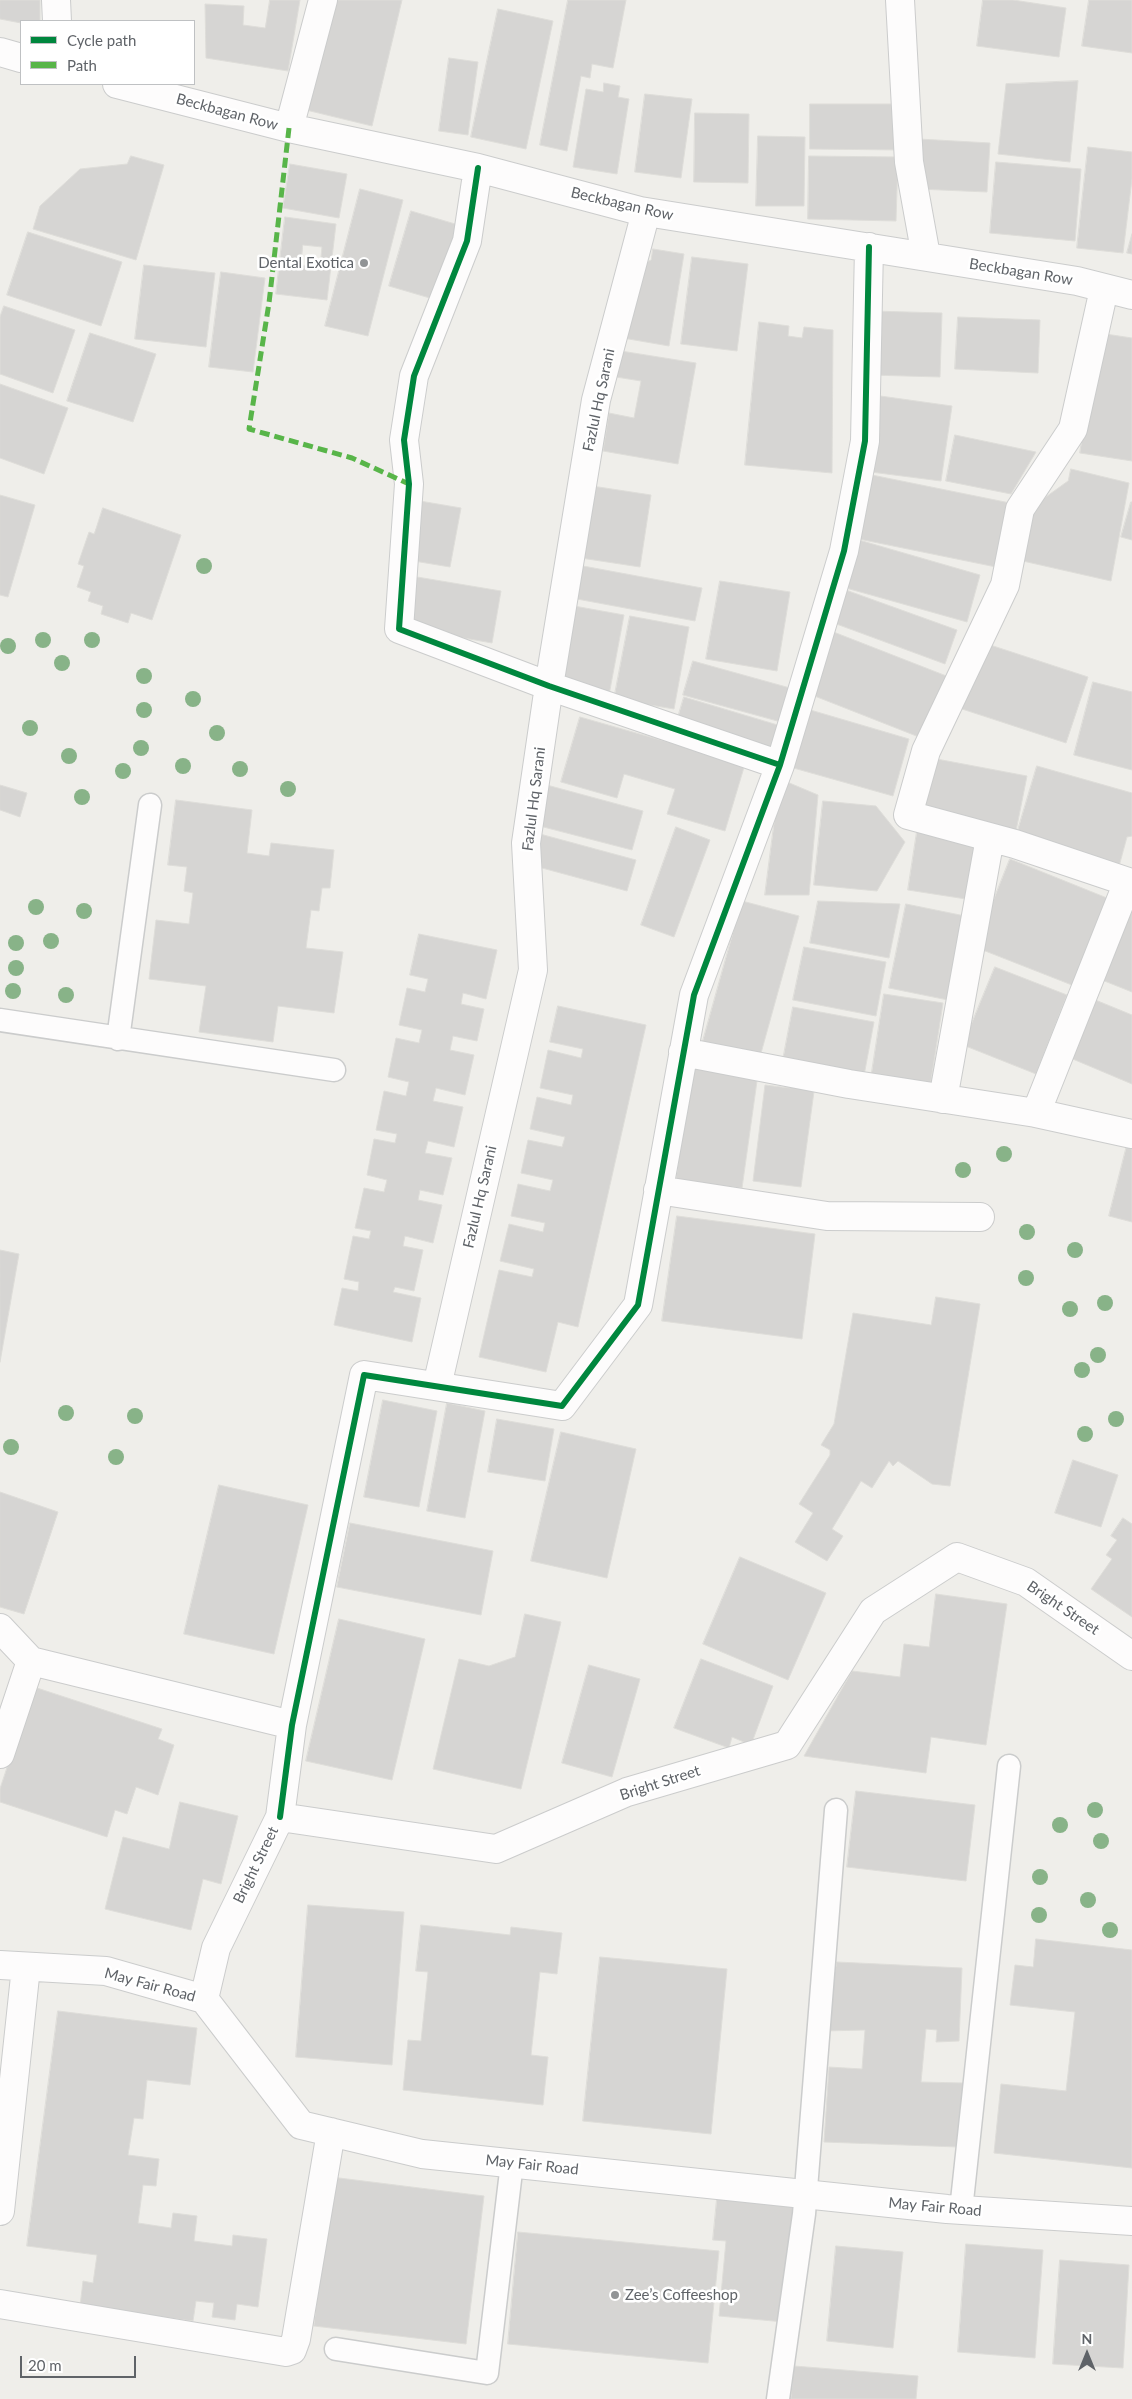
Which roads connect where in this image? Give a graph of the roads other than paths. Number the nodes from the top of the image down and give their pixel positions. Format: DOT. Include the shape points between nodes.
graph roads {
  1 [pos="56,0"];
  2 [pos="322,0"];
  3 [pos="900,0"];
  4 [pos="57,20"];
  5 [pos="121,85"];
  6 [pos="288,128"];
  7 [pos="478,168"];
  8 [pos="646,212"];
  9 [pos="869,247"];
  10 [pos="926,256"];
  11 [pos="1104,289"];
  12 [pos="1132,295"];
  13 [pos="549,686"];
  14 [pos="780,765"];
  15 [pos="150,805"];
  16 [pos="990,838"];
  17 [pos="0,1020"];
  18 [pos="118,1039"];
  19 [pos="683,1052"];
  20 [pos="334,1070"];
  21 [pos="943,1098"];
  22 [pos="1036,1113"];
  23 [pos="1132,1134"];
  24 [pos="658,1190"];
  25 [pos="980,1217"];
  26 [pos="437,1386"];
  27 [pos="0,1628"];
  28 [pos="1132,1656"];
  29 [pos="31,1661"];
  30 [pos="292,1725"];
  31 [pos="0,1754"];
  32 [pos="1009,1766"];
  33 [pos="836,1810"];
  34 [pos="280,1817"];
  35 [pos="13,1966"];
  36 [pos="204,1999"];
  37 [pos="331,2132"];
  38 [pos="512,2163"];
  39 [pos="805,2194"];
  40 [pos="961,2210"];
  41 [pos="0,2211"];
  42 [pos="1132,2221"];
  43 [pos="0,2304"];
  44 [pos="336,2349"];
  45 [pos="778,2399"];
  1 -- 4 [label="street"];
  2 -- 6 [label="street"];
  3 -- 10 [label="street" via="910,162"];
  5 -- 6 [label="street, Beckbagan Row"];
  6 -- 7 [label="street, Beckbagan Row"];
  7 -- 8 [label="street, Beckbagan Row"];
  7 -- 13 [label="street" via="467,241 414,376 404,440 409,484 399,629"];
  8 -- 9 [label="street, Beckbagan Row"];
  8 -- 13 [label="street, Fazlul Hq Sarani" via="596,400"];
  9 -- 10 [label="street, Beckbagan Row"];
  9 -- 14 [label="street" via="865,441 844,550"];
  10 -- 11 [label="street, Beckbagan Row" via="1077,281"];
  11 -- 12 [label="street, Beckbagan Row"];
  11 -- 16 [label="street" via="1073,429 1020,509 1005,585 926,750 908,815"];
  13 -- 14 [label="street"];
  13 -- 26 [label="street, Fazlul Hq Sarani" via="526,843 533,970"];
  14 -- 19 [label="street" via="694,995"];
  15 -- 18 [label="lane"];
  16 -- 21 [label="street"];
  16 -- 22 [label="street" via="1128,882"];
  17 -- 18 [label="lane"];
  18 -- 20 [label="lane"];
  19 -- 21 [label="street" via="849,1084"];
  19 -- 24 [label="street"];
  21 -- 22 [label="street"];
  22 -- 23 [label="street"];
  24 -- 25 [label="street" via="827,1216"];
  24 -- 26 [label="street" via="638,1305 562,1406"];
  26 -- 30 [label="street" via="364,1375"];
  27 -- 29 [label="street"];
  28 -- 34 [label="street, Bright Street" via="1026,1582 956,1557 873,1611 787,1744 627,1792 496,1849"];
  29 -- 30 [label="street"];
  29 -- 31 [label="street"];
  30 -- 34 [label="street"];
  32 -- 40 [label="lane"];
  33 -- 39 [label="lane"];
  34 -- 36 [label="street, Bright Street" via="216,1948"];
  35 -- 36 [label="street, May Fair Road" via="106,1971"];
  35 -- 41 [label="street"];
  36 -- 37 [label="street, May Fair Road" via="301,2125"];
  37 -- 38 [label="street, May Fair Road" via="422,2154"];
  37 -- 43 [label="street" via="292,2350 286,2352"];
  38 -- 39 [label="street, May Fair Road"];
  38 -- 44 [label="lane" via="487,2373"];
  39 -- 40 [label="street, May Fair Road"];
  39 -- 45 [label="lane"];
  40 -- 42 [label="street, May Fair Road"];
}
